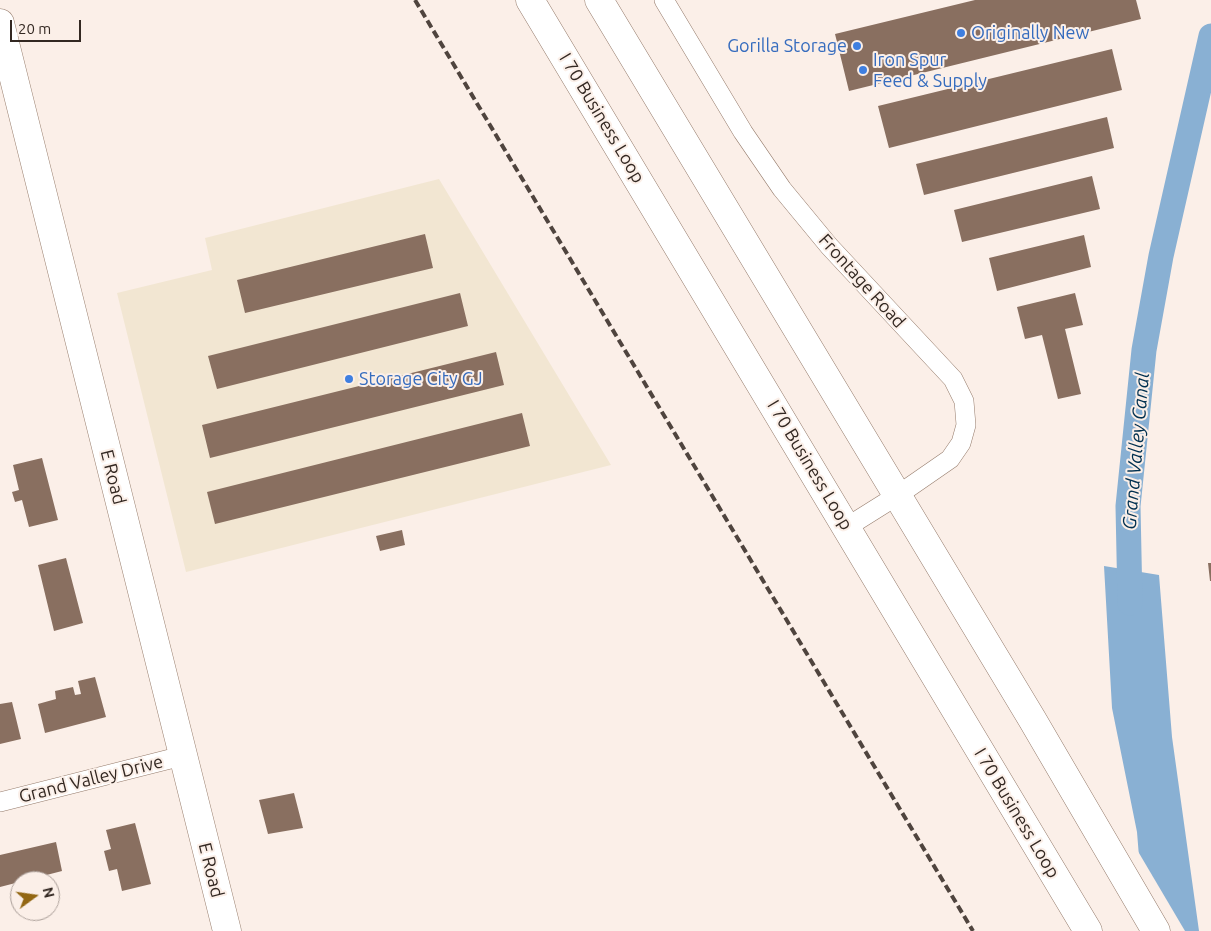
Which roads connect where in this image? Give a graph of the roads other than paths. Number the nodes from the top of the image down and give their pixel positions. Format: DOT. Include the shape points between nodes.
graph roads {
  1 [pos="530,0"];
  2 [pos="599,0"];
  3 [pos="664,0"];
  4 [pos="0,23"];
  5 [pos="7,76"];
  6 [pos="898,496"];
  7 [pos="847,527"];
  8 [pos="182,756"];
  9 [pos="0,802"];
  10 [pos="227,931"];
  11 [pos="1088,931"];
  12 [pos="1156,931"];
  1 -- 7 [label="main road, I 70 Business Loop"];
  2 -- 6 [label="main road"];
  3 -- 6 [label="street, Frontage Road" via="743,132 782,188 829,246 953,380 964,401 966,425 956,451 950,459"];
  4 -- 5 [label="main road, E Road"];
  5 -- 8 [label="main road, E Road"];
  6 -- 7 [label="street, Frontage Road"];
  6 -- 12 [label="main road"];
  7 -- 11 [label="main road, I 70 Business Loop"];
  8 -- 9 [label="street, Grand Valley Drive"];
  8 -- 10 [label="main road, E Road"];
}
